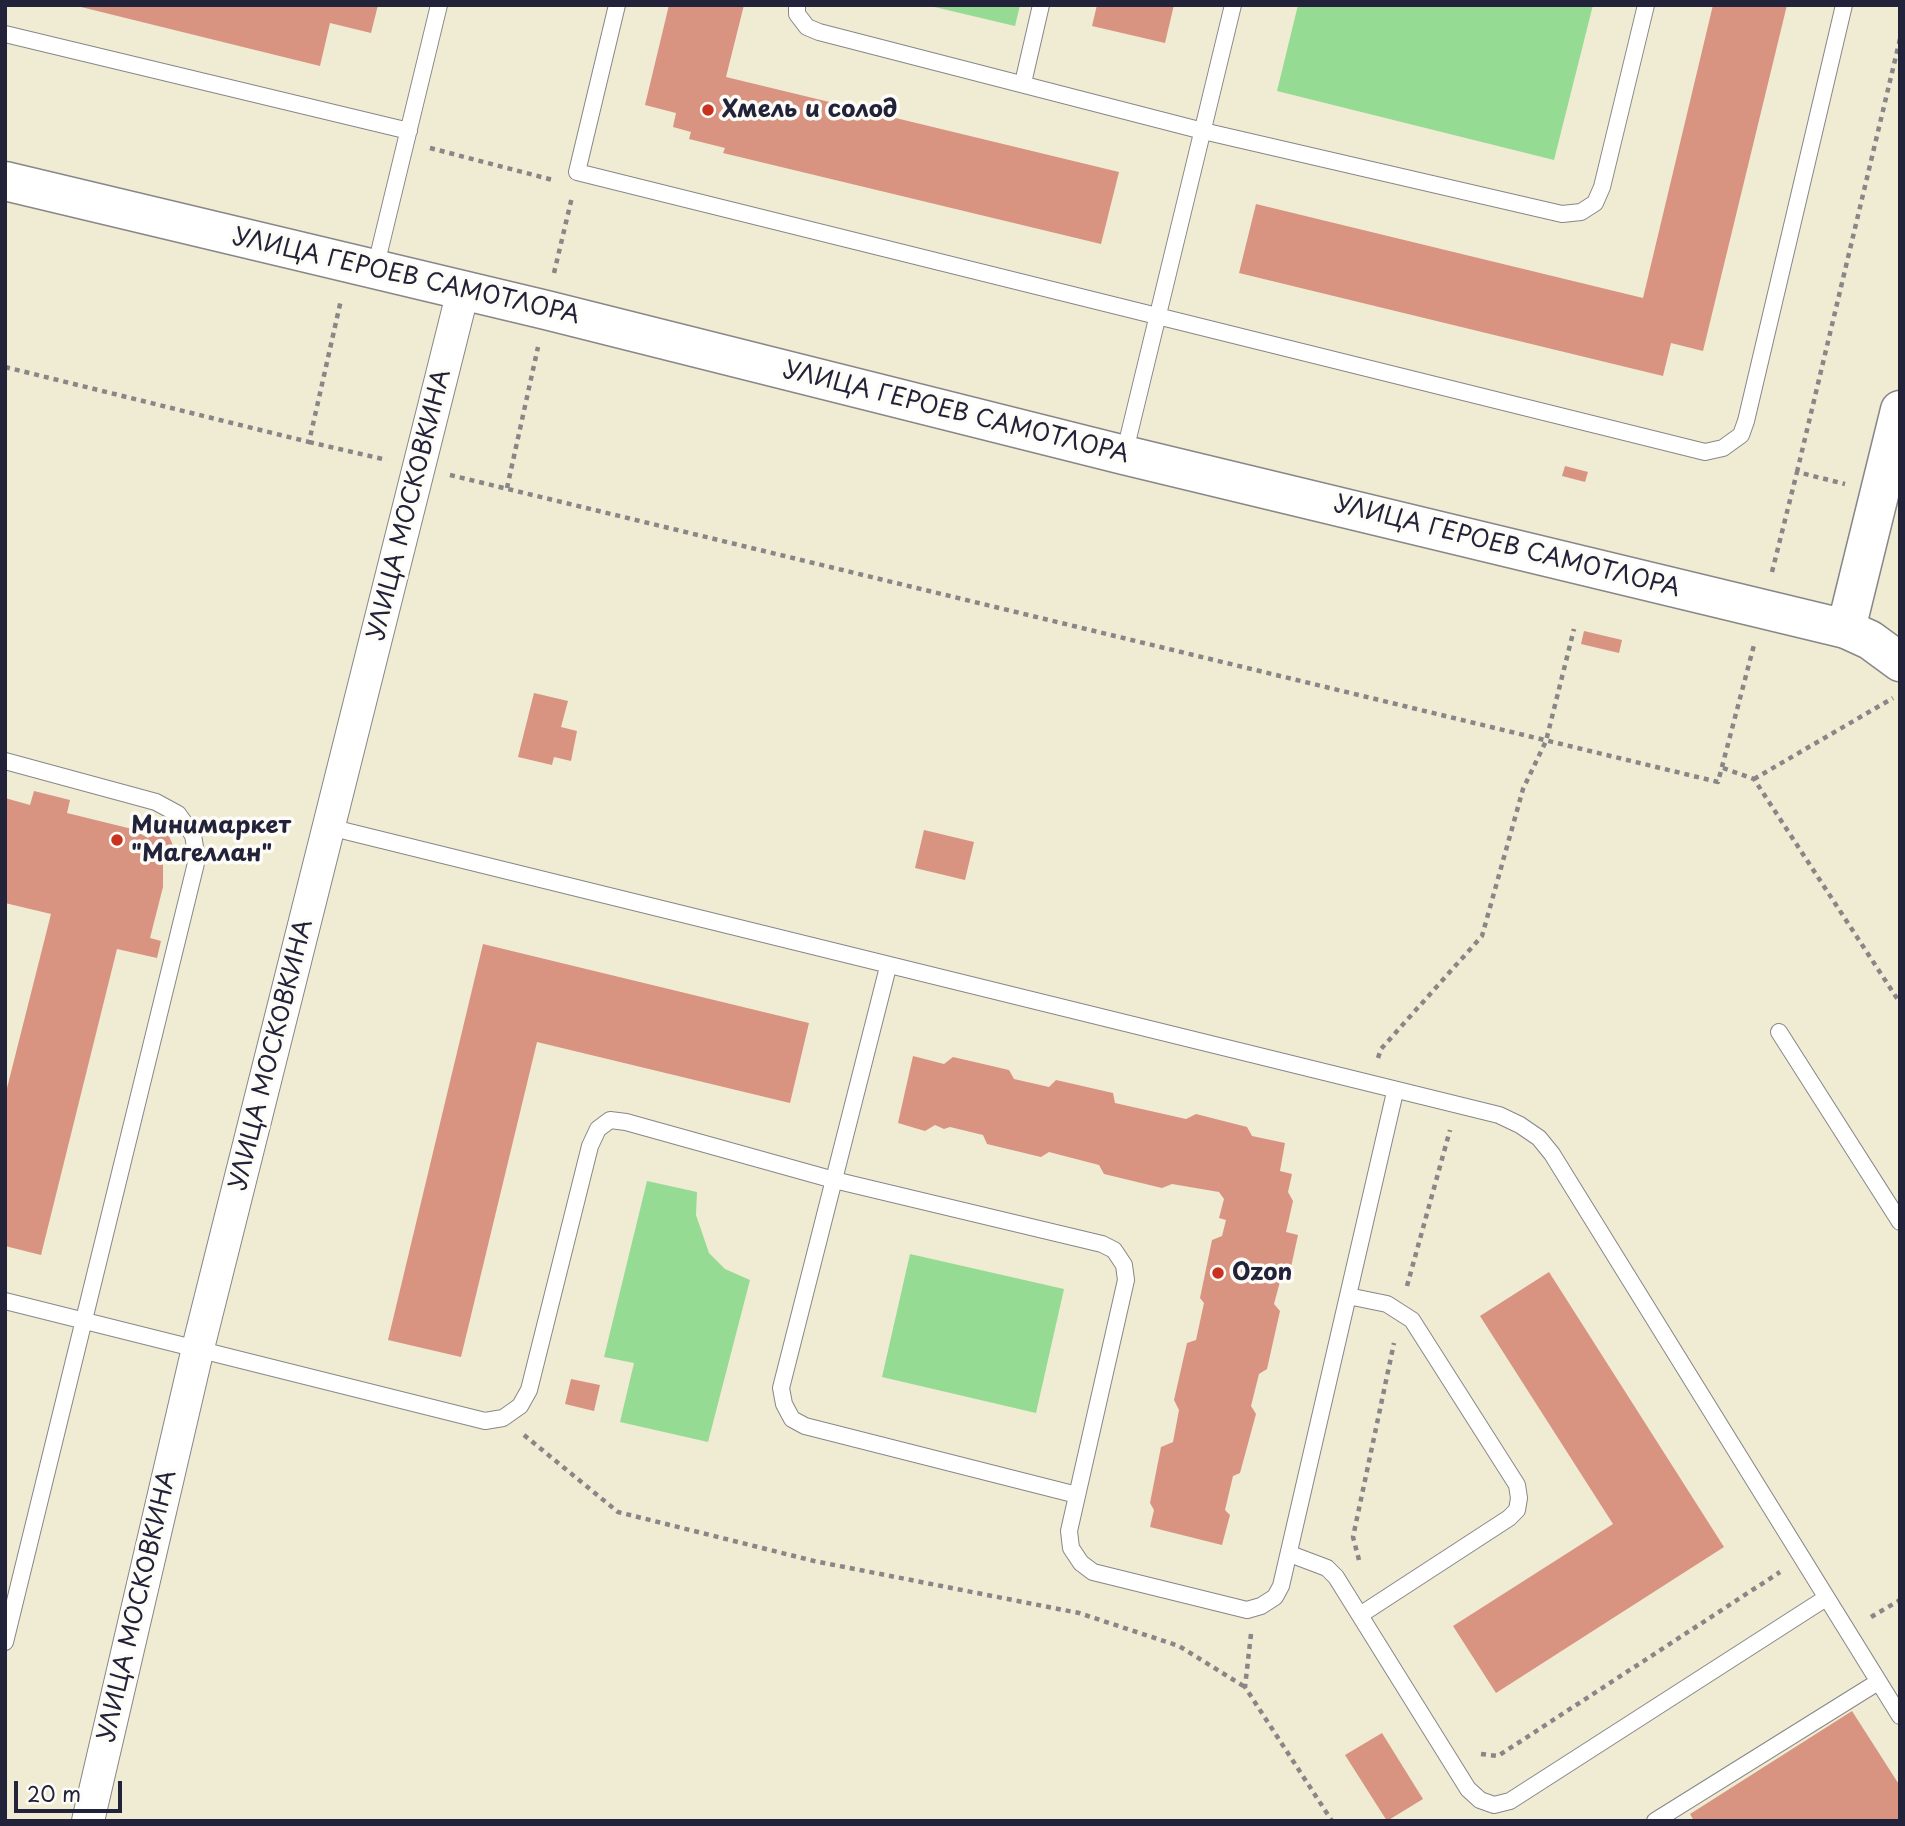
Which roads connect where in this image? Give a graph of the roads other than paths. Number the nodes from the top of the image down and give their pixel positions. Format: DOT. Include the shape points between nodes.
graph roads {
  1 [pos="439,5"];
  2 [pos="617,5"];
  3 [pos="797,5"];
  4 [pos="1041,5"];
  5 [pos="1233,5"];
  6 [pos="1646,5"];
  7 [pos="1844,5"];
  8 [pos="5,34"];
  9 [pos="1023,83"];
  10 [pos="408,131"];
  11 [pos="1203,131"];
  12 [pos="5,181"];
  13 [pos="362,266"];
  14 [pos="463,290"];
  15 [pos="1158,317"];
  16 [pos="1900,410"];
  17 [pos="1124,455"];
  18 [pos="1846,629"];
  19 [pos="1900,662"];
  20 [pos="5,761"];
  21 [pos="329,827"];
  22 [pos="888,967"];
  23 [pos="1779,1032"];
  24 [pos="1395,1092"];
  25 [pos="834,1180"];
  26 [pos="1900,1222"];
  27 [pos="1348,1296"];
  28 [pos="5,1301"];
  29 [pos="83,1321"];
  30 [pos="198,1348"];
  31 [pos="1077,1495"];
  32 [pos="1290,1554"];
  33 [pos="1826,1598"];
  34 [pos="1360,1615"];
  35 [pos="5,1642"];
  36 [pos="1878,1682"];
  37 [pos="1900,1716"];
  38 [pos="88,1821"];
  39 [pos="1655,1821"];
  1 -- 10 [label="lane"];
  2 -- 15 [label="lane" via="577,172"];
  3 -- 9 [label="lane" via="797,14 807,27 819,32"];
  4 -- 9 [label="lane"];
  5 -- 11 [label="lane"];
  6 -- 11 [label="lane" via="1602,187 1595,203 1581,212 1562,214"];
  7 -- 15 [label="lane" via="1746,421 1741,435 1723,448 1705,452"];
  8 -- 10 [label="lane"];
  9 -- 11 [label="lane"];
  10 -- 13 [label="lane"];
  11 -- 15 [label="lane"];
  12 -- 13 [label="main road, УЛИЦА ГЕРОЕВ САМОТЛОРА"];
  13 -- 14 [label="main road, УЛИЦА ГЕРОЕВ САМОТЛОРА"];
  14 -- 17 [label="main road, УЛИЦА ГЕРОЕВ САМОТЛОРА"];
  14 -- 21 [label="street, УЛИЦА МОСКОВКИНА"];
  15 -- 17 [label="lane"];
  16 -- 18 [label="main road"];
  17 -- 18 [label="main road, УЛИЦА ГЕРОЕВ САМОТЛОРА"];
  18 -- 19 [label="main road, УЛИЦА ГЕРОЕВ САМОТЛОРА"];
  20 -- 29 [label="lane" via="156,802 178,814 193,835 197,859"];
  21 -- 22 [label="lane"];
  21 -- 30 [label="street, УЛИЦА МОСКОВКИНА"];
  22 -- 24 [label="lane"];
  22 -- 25 [label="lane"];
  23 -- 26 [label="lane"];
  24 -- 27 [label="lane"];
  24 -- 33 [label="lane" via="1499,1115 1539,1138"];
  25 -- 30 [label="lane" via="610,1120 598,1129 590,1146 529,1390 520,1406 503,1418 485,1421"];
  25 -- 31 [label="lane" via="1114,1250 1124,1265 1126,1280"];
  25 -- 31 [label="lane" via="780,1388 792,1419"];
  27 -- 32 [label="lane"];
  27 -- 34 [label="lane" via="1387,1304 1412,1320 1517,1485 1519,1499 1509,1518"];
  28 -- 29 [label="lane"];
  29 -- 30 [label="lane"];
  29 -- 35 [label="lane"];
  30 -- 38 [label="street, УЛИЦА МОСКОВКИНА"];
  31 -- 32 [label="lane" via="1069,1531 1071,1548 1093,1572 1247,1609 1275,1597"];
  32 -- 34 [label="lane" via="1327,1569"];
  33 -- 34 [label="lane" via="1510,1801 1494,1804 1479,1800 1468,1789"];
  33 -- 36 [label="lane"];
  36 -- 37 [label="lane"];
  36 -- 39 [label="lane"];
}
